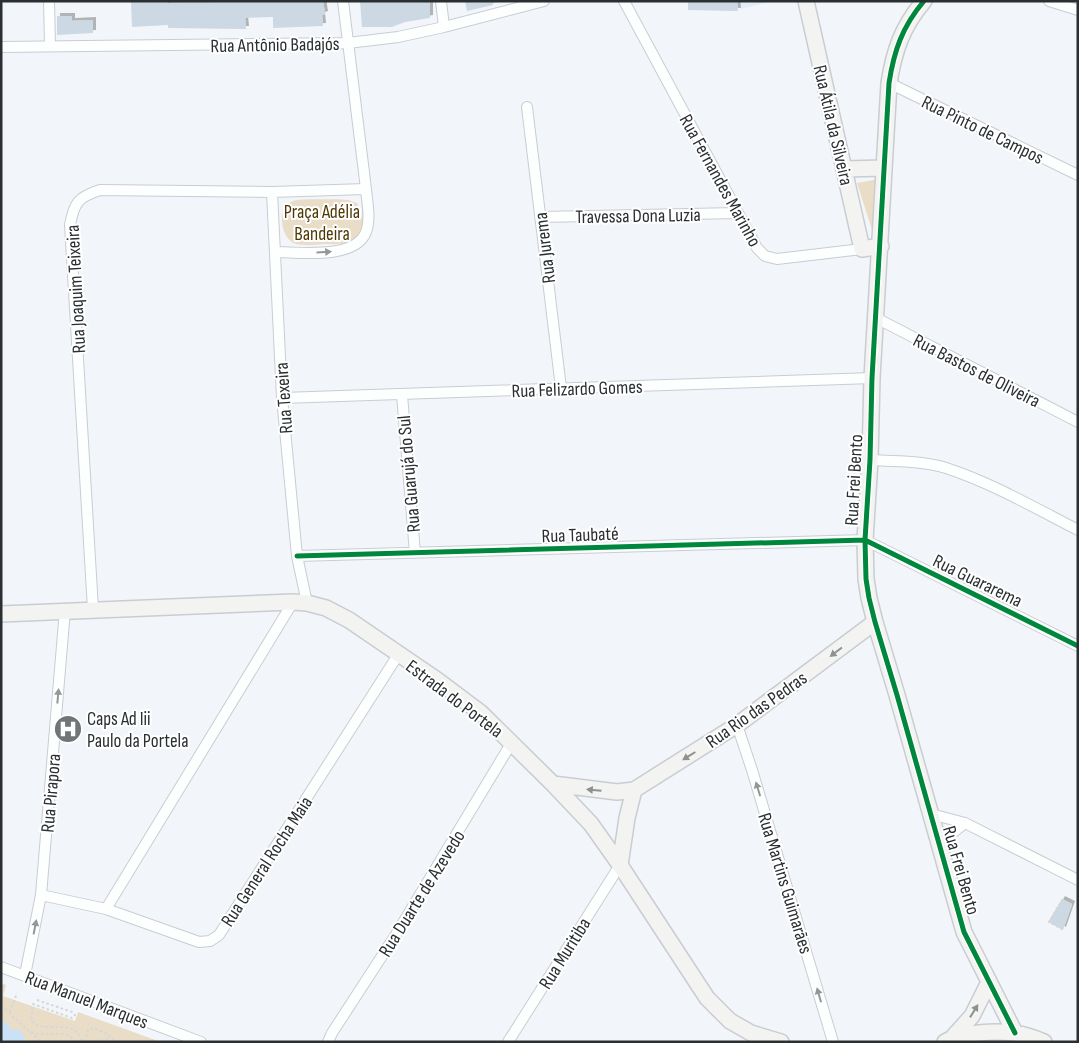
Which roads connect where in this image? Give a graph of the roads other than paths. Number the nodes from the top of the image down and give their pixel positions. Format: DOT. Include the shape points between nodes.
graph roads {
  1 [pos="49,1"];
  2 [pos="343,1"];
  3 [pos="440,1"];
  4 [pos="544,1"];
  5 [pos="624,1"];
  6 [pos="806,1"];
  7 [pos="924,1"];
  8 [pos="1049,1"];
  9 [pos="1078,10"];
  10 [pos="444,27"];
  11 [pos="348,43"];
  12 [pos="50,46"];
  13 [pos="1,47"];
  14 [pos="889,83"];
  15 [pos="527,107"];
  16 [pos="884,168"];
  17 [pos="844,169"];
  18 [pos="1078,175"];
  19 [pos="366,189"];
  20 [pos="272,192"];
  21 [pos="737,213"];
  22 [pos="540,217"];
  23 [pos="881,246"];
  24 [pos="862,249"];
  25 [pos="275,252"];
  26 [pos="876,318"];
  27 [pos="872,378"];
  28 [pos="560,388"];
  29 [pos="402,395"];
  30 [pos="282,398"];
  31 [pos="1078,422"];
  32 [pos="870,460"];
  33 [pos="1078,530"];
  34 [pos="865,540"];
  35 [pos="415,553"];
  36 [pos="296,556"];
  37 [pos="300,602"];
  38 [pos="93,609"];
  39 [pos="65,610"];
  40 [pos="1,614"];
  41 [pos="875,622"];
  42 [pos="1078,646"];
  43 [pos="398,655"];
  44 [pos="737,725"];
  45 [pos="512,742"];
  46 [pos="553,784"];
  47 [pos="634,790"];
  48 [pos="931,814"];
  49 [pos="965,823"];
  50 [pos="940,849"];
  51 [pos="620,865"];
  52 [pos="1078,880"];
  53 [pos="41,895"];
  54 [pos="106,909"];
  55 [pos="1,967"];
  56 [pos="25,975"];
  57 [pos="989,982"];
  58 [pos="1015,1033"];
  59 [pos="750,1037"];
  60 [pos="949,1039"];
  61 [pos="201,1042"];
  62 [pos="328,1042"];
  63 [pos="508,1042"];
  64 [pos="781,1042"];
  65 [pos="833,1042"];
  66 [pos="1044,1042"];
  1 -- 12 [label="street"];
  2 -- 11 [label="street"];
  3 -- 10 [label="street"];
  4 -- 10 [label="street, Rua Antônio Badajós"];
  5 -- 21 [label="street, Rua Fernandes Marinho"];
  6 -- 17 [label="street, Rua Átila da Silveira"];
  7 -- 14 [label="street, Rua Frei Bento" via="902,35 893,58"];
  8 -- 9 [label="street"];
  10 -- 11 [label="street, Rua Antônio Badajós"];
  11 -- 12 [label="street, Rua Antônio Badajós"];
  11 -- 19 [label="street"];
  12 -- 13 [label="street, Rua Antônio Badajós"];
  14 -- 16 [label="street, Rua Frei Bento"];
  14 -- 18 [label="street, Rua Pinto de Campos"];
  15 -- 22 [label="street, Rua Jurema"];
  16 -- 17 [label="street"];
  16 -- 23 [label="street, Rua Frei Bento"];
  17 -- 24 [label="street, Rua Átila da Silveira"];
  19 -- 20 [label="street, Rua Joaquim Teixeira"];
  25 -- 19 [label="street, one-way" via="323,253 353,246 366,232"];
  20 -- 25 [label="street, Rua Texeira"];
  20 -- 38 [label="street, Rua Joaquim Teixeira" via="100,190 87,194 76,203 72,212 70,225"];
  21 -- 22 [label="street, Travessa Dona Luzia"];
  21 -- 24 [label="street, Rua Fernandes Marinho" via="765,256 777,259"];
  22 -- 28 [label="street, Rua Jurema"];
  23 -- 24 [label="street, Rua Fernandes Marinho"];
  23 -- 26 [label="street, Rua Frei Bento"];
  25 -- 30 [label="street, Rua Texeira"];
  26 -- 27 [label="street, Rua Frei Bento"];
  26 -- 31 [label="street, Rua Bastos de Oliveira"];
  27 -- 28 [label="street, Rua Felizardo Gomes"];
  27 -- 32 [label="street, Rua Frei Bento"];
  28 -- 29 [label="street, Rua Felizardo Gomes"];
  29 -- 30 [label="street, Rua Felizardo Gomes"];
  29 -- 35 [label="street, Rua Guarujá do Sul"];
  30 -- 36 [label="street, Rua Texeira"];
  32 -- 33 [label="street" via="944,468 995,488"];
  32 -- 34 [label="street, Rua Frei Bento"];
  34 -- 35 [label="street, Rua Taubaté"];
  34 -- 41 [label="street, Rua Frei Bento" via="868,598"];
  34 -- 42 [label="street, Rua Guararema"];
  35 -- 36 [label="street, Rua Taubaté"];
  36 -- 37 [label="street, Rua Texeira"];
  37 -- 38 [label="street, Estrada do Portela"];
  37 -- 43 [label="street, Estrada do Portela" via="326,608 349,620"];
  37 -- 54 [label="street"];
  38 -- 39 [label="street, Estrada do Portela"];
  39 -- 40 [label="street, Estrada do Portela"];
  53 -- 39 [label="street, Rua Pirapora, one-way"];
  41 -- 44 [label="street, Rua Rio das Pedras, one-way"];
  41 -- 48 [label="street, Rua Frei Bento"];
  43 -- 45 [label="street, Estrada do Portela" via="481,713"];
  43 -- 54 [label="street, Rua General Rocha Maia" via="219,935 210,941 199,942"];
  44 -- 47 [label="street, Rua Rio das Pedras, one-way"];
  65 -- 44 [label="street, Rua Martins Guimarães, one-way"];
  45 -- 46 [label="street, Estrada do Portela"];
  45 -- 62 [label="street, Rua Duarte de Azevedo"];
  47 -- 46 [label="street, Rua Rio das Pedras, one-way" via="617,792"];
  46 -- 51 [label="street, Estrada do Portela" via="591,824"];
  47 -- 51 [label="street"];
  48 -- 49 [label="street"];
  48 -- 50 [label="street, Rua Frei Bento"];
  49 -- 50 [label="street"];
  49 -- 52 [label="street"];
  50 -- 57 [label="street, Rua Frei Bento" via="964,932"];
  51 -- 59 [label="street, Estrada do Portela" via="707,998"];
  51 -- 63 [label="street, Rua Muritiba"];
  53 -- 54 [label="street, Rua General Rocha Maia"];
  56 -- 53 [label="street, Rua Pirapora, one-way"];
  55 -- 56 [label="street, Rua Manuel Marques"];
  56 -- 61 [label="street, Rua Manuel Marques"];
  57 -- 58 [label="street, Rua Frei Bento"];
  60 -- 57 [label="street, one-way" via="972,1016"];
  58 -- 60 [label="street"];
  58 -- 66 [label="street"];
  59 -- 64 [label="street, Estrada do Portela"];
}
